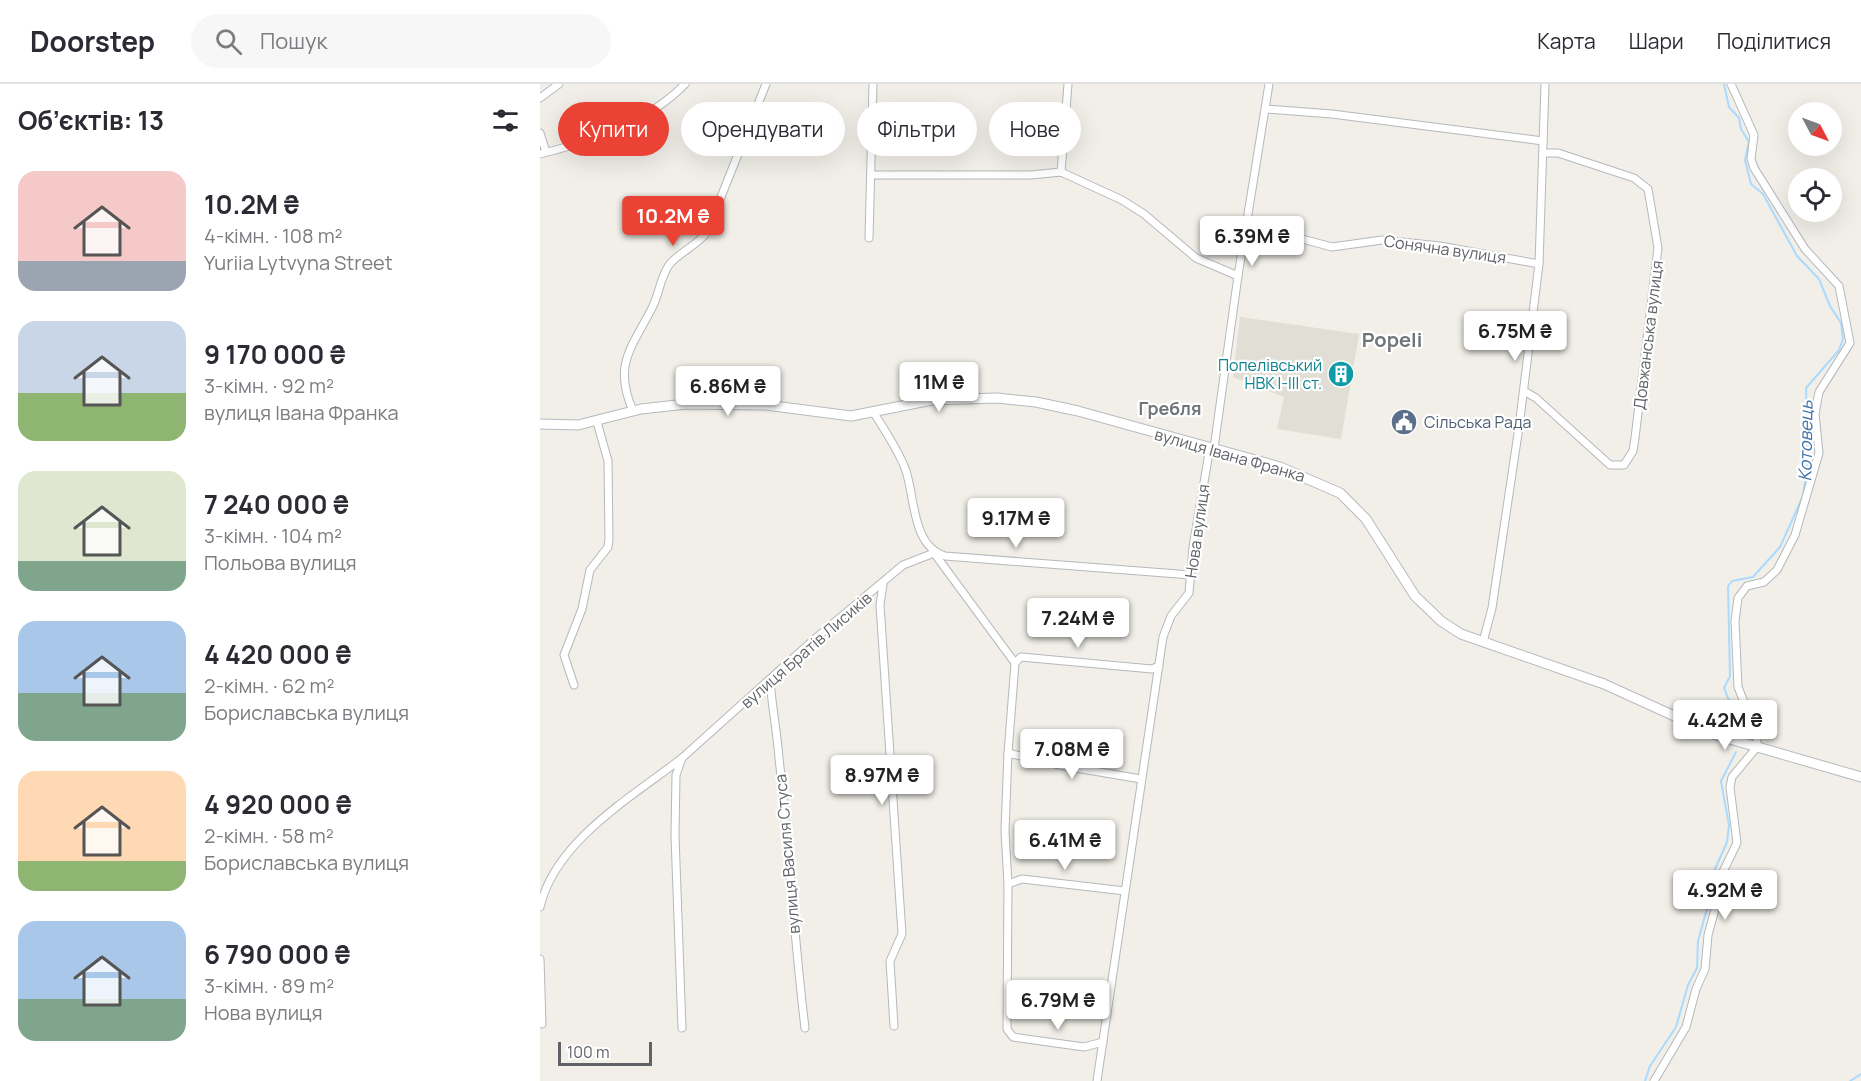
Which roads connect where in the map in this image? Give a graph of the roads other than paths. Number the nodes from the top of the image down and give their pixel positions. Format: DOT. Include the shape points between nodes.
graph roads {
  1 [pos="559,84"];
  2 [pos="686,84"];
  3 [pos="766,84"];
  4 [pos="873,84"];
  5 [pos="1068,84"];
  6 [pos="1269,84"];
  7 [pos="1545,84"];
  8 [pos="1731,84"];
  9 [pos="540,98"];
  10 [pos="1266,109"];
  11 [pos="540,133"];
  12 [pos="1543,141"];
  13 [pos="543,153"];
  14 [pos="1543,153"];
  15 [pos="1062,172"];
  16 [pos="871,175"];
  17 [pos="1246,224"];
  18 [pos="869,238"];
  19 [pos="1539,264"];
  20 [pos="1238,276"];
  21 [pos="1524,391"];
  22 [pos="633,411"];
  23 [pos="874,413"];
  24 [pos="597,422"];
  25 [pos="540,424"];
  26 [pos="1212,447"];
  27 [pos="934,553"];
  28 [pos="1191,575"];
  29 [pos="883,584"];
  30 [pos="1483,642"];
  31 [pos="1016,658"];
  32 [pos="1159,666"];
  33 [pos="770,680"];
  34 [pos="574,685"];
  35 [pos="1757,747"];
  36 [pos="1008,753"];
  37 [pos="682,758"];
  38 [pos="1861,777"];
  39 [pos="1141,779"];
  40 [pos="1008,884"];
  41 [pos="1125,891"];
  42 [pos="540,908"];
  43 [pos="540,959"];
  44 [pos="542,1024"];
  45 [pos="894,1026"];
  46 [pos="682,1028"];
  47 [pos="805,1028"];
  48 [pos="1103,1042"];
  49 [pos="1097,1081"];
  50 [pos="1654,1081"];
  1 -- 9 [label="street"];
  2 -- 13 [label="street" via="652,109 602,136"];
  3 -- 22 [label="street" via="707,232 669,265 652,308 636,332 622,375 623,389"];
  4 -- 16 [label="street"];
  5 -- 15 [label="street"];
  6 -- 10 [label="street"];
  7 -- 12 [label="street"];
  8 -- 35 [label="street" via="1754,135 1754,168 1805,249 1839,286 1850,343 1818,392 1818,461 1795,535 1777,570 1764,582 1747,586 1738,598 1738,687"];
  10 -- 12 [label="street"];
  10 -- 17 [label="street"];
  11 -- 13 [label="street"];
  12 -- 14 [label="street"];
  14 -- 19 [label="street"];
  14 -- 21 [label="street, Довжанська вулиця" via="1558,153 1634,178 1648,189 1658,248 1635,438 1628,460 1624,465 1610,465"];
  15 -- 16 [label="street"];
  15 -- 20 [label="street" via="1122,200 1196,258"];
  16 -- 18 [label="street"];
  17 -- 19 [label="street, Сонячна вулиця" via="1332,247 1382,240"];
  17 -- 20 [label="street"];
  19 -- 21 [label="street"];
  20 -- 26 [label="street"];
  21 -- 30 [label="street" via="1492,608"];
  22 -- 23 [label="main road, вулиця Івана Франка" via="686,404 743,404 851,416"];
  22 -- 24 [label="main road, вулиця Івана Франка"];
  23 -- 26 [label="main road, вулиця Івана Франка" via="932,400 1013,399 1078,411"];
  23 -- 27 [label="street" via="906,472 921,530"];
  24 -- 25 [label="main road, вулиця Івана Франка"];
  24 -- 34 [label="street" via="608,460 609,540 590,570 582,609 564,655"];
  26 -- 28 [label="street, Нова вулиця"];
  26 -- 30 [label="main road, вулиця Івана Франка" via="1308,476 1340,493 1366,519 1415,596 1441,621"];
  27 -- 28 [label="street"];
  27 -- 29 [label="street, вулиця Братів Лисиків" via="903,565"];
  27 -- 31 [label="street"];
  28 -- 32 [label="street, Нова вулиця" via="1189,593 1166,626"];
  29 -- 33 [label="street, вулиця Братів Лисиків"];
  29 -- 45 [label="street" via="880,605 902,934 890,962"];
  30 -- 35 [label="main road, вулиця Івана Франка" via="1604,684 1707,731"];
  31 -- 32 [label="street" via="1152,669"];
  31 -- 36 [label="street"];
  32 -- 39 [label="street, Нова вулиця"];
  33 -- 37 [label="street, вулиця Братів Лисиків"];
  33 -- 47 [label="street, вулиця Василя Стуса"];
  35 -- 38 [label="main road, вулиця Івана Франка"];
  35 -- 50 [label="street" via="1732,777 1737,843 1720,878 1705,969 1686,1028"];
  36 -- 39 [label="street"];
  36 -- 40 [label="street"];
  37 -- 42 [label="street, вулиця Братів Лисиків" via="585,833 546,888"];
  37 -- 46 [label="street" via="676,775 675,826"];
  39 -- 41 [label="street, Нова вулиця"];
  40 -- 41 [label="street" via="1022,879"];
  40 -- 48 [label="street" via="1008,1029 1013,1036 1084,1047"];
  41 -- 48 [label="street, Нова вулиця"];
  43 -- 44 [label="street"];
  48 -- 49 [label="street, Нова вулиця"];
}
